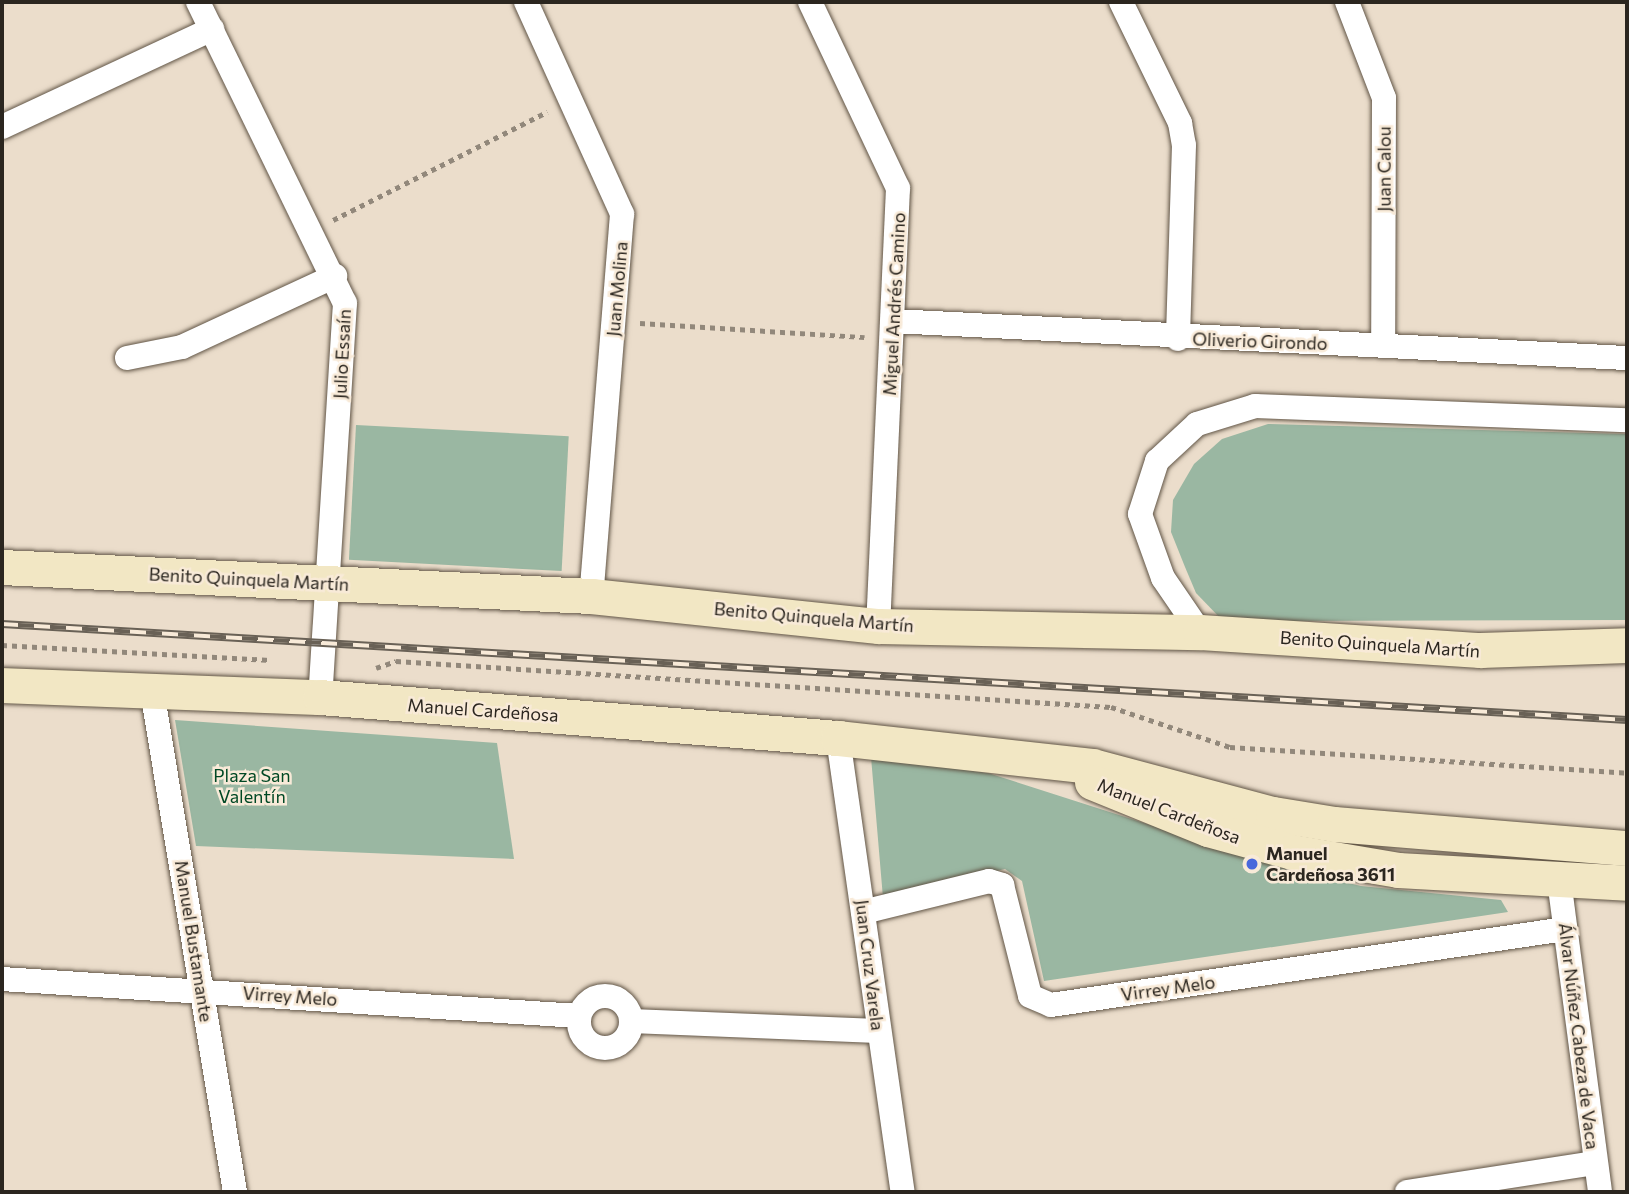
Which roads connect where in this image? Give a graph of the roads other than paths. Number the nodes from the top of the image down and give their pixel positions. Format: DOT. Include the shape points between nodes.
graph roads {
  1 [pos="526,2"];
  2 [pos="810,2"];
  3 [pos="1121,2"];
  4 [pos="1347,2"];
  5 [pos="202,3"];
  6 [pos="212,29"];
  7 [pos="2,127"];
  8 [pos="335,276"];
  9 [pos="892,330"];
  10 [pos="1178,339"];
  11 [pos="1383,344"];
  12 [pos="127,358"];
  13 [pos="1627,358"];
  14 [pos="1627,419"];
  15 [pos="2,567"];
  16 [pos="327,583"];
  17 [pos="591,596"];
  18 [pos="878,626"];
  19 [pos="1200,632"];
  20 [pos="1627,645"];
  21 [pos="321,681"];
  22 [pos="2,685"];
  23 [pos="152,691"];
  24 [pos="838,737"];
  25 [pos="963,751"];
  26 [pos="1627,848"];
  27 [pos="1559,880"];
  28 [pos="1627,883"];
  29 [pos="863,912"];
  30 [pos="1565,929"];
  31 [pos="2,979"];
  32 [pos="202,989"];
  33 [pos="579,1016"];
  34 [pos="631,1021"];
  35 [pos="878,1031"];
  36 [pos="1595,1163"];
  37 [pos="235,1192"];
  38 [pos="903,1192"];
  39 [pos="1407,1192"];
  40 [pos="1600,1192"];
  1 -- 17 [label="street, Juan Molina" via="622,214"];
  2 -- 9 [label="street, Miguel Andrés Camino" via="898,188"];
  3 -- 10 [label="street" via="1180,123"];
  4 -- 11 [label="street, Juan Calou" via="1384,98"];
  5 -- 6 [label="street, Julio Essaín"];
  6 -- 7 [label="street"];
  6 -- 8 [label="street, Julio Essaín"];
  8 -- 12 [label="street" via="182,348"];
  8 -- 16 [label="street, Julio Essaín" via="345,319"];
  9 -- 10 [label="street, Oliverio Girondo"];
  9 -- 18 [label="street, Miguel Andrés Camino"];
  10 -- 11 [label="street, Oliverio Girondo"];
  11 -- 13 [label="street, Oliverio Girondo"];
  14 -- 19 [label="street" via="1255,406 1197,424 1157,461 1140,514 1163,578"];
  15 -- 16 [label="main road, Benito Quinquela Martín"];
  16 -- 17 [label="main road, Benito Quinquela Martín"];
  16 -- 21 [label="street, Julio Essaín"];
  17 -- 18 [label="main road, Benito Quinquela Martín"];
  18 -- 19 [label="main road, Benito Quinquela Martín"];
  19 -- 20 [label="main road, Benito Quinquela Martín" via="1480,650"];
  21 -- 23 [label="main road, Manuel Cardeñosa"];
  21 -- 24 [label="main road, Manuel Cardeñosa"];
  22 -- 23 [label="main road, Manuel Cardeñosa"];
  23 -- 32 [label="street, Manuel Bustamante"];
  24 -- 25 [label="main road, Manuel Cardeñosa"];
  24 -- 29 [label="street, Juan Cruz Varela"];
  25 -- 26 [label="main road, Manuel Cardeñosa" via="1126,772 1273,814 1334,824"];
  25 -- 27 [label="main road, Manuel Cardeñosa" via="1080,778 1208,829 1292,852 1398,870"];
  27 -- 28 [label="main road, Manuel Cardeñosa"];
  27 -- 30 [label="street, Álvar Núñez Cabeza de Vaca"];
  29 -- 30 [label="street, Virrey Melo" via="989,881 1002,885 1030,996 1051,1005"];
  29 -- 35 [label="street, Juan Cruz Varela"];
  30 -- 36 [label="street, Álvar Núñez Cabeza de Vaca"];
  31 -- 32 [label="street, Virrey Melo"];
  32 -- 33 [label="street, Virrey Melo"];
  32 -- 37 [label="street, Manuel Bustamante"];
  33 -- 34 [label="street" via="594,998 611,996 625,1005"];
  33 -- 34 [label="street" via="581,1034 602,1048 619,1044"];
  34 -- 35 [label="street"];
  35 -- 38 [label="street, Juan Cruz Varela"];
  36 -- 39 [label="street"];
  36 -- 40 [label="street, Álvar Núñez Cabeza de Vaca"];
}
